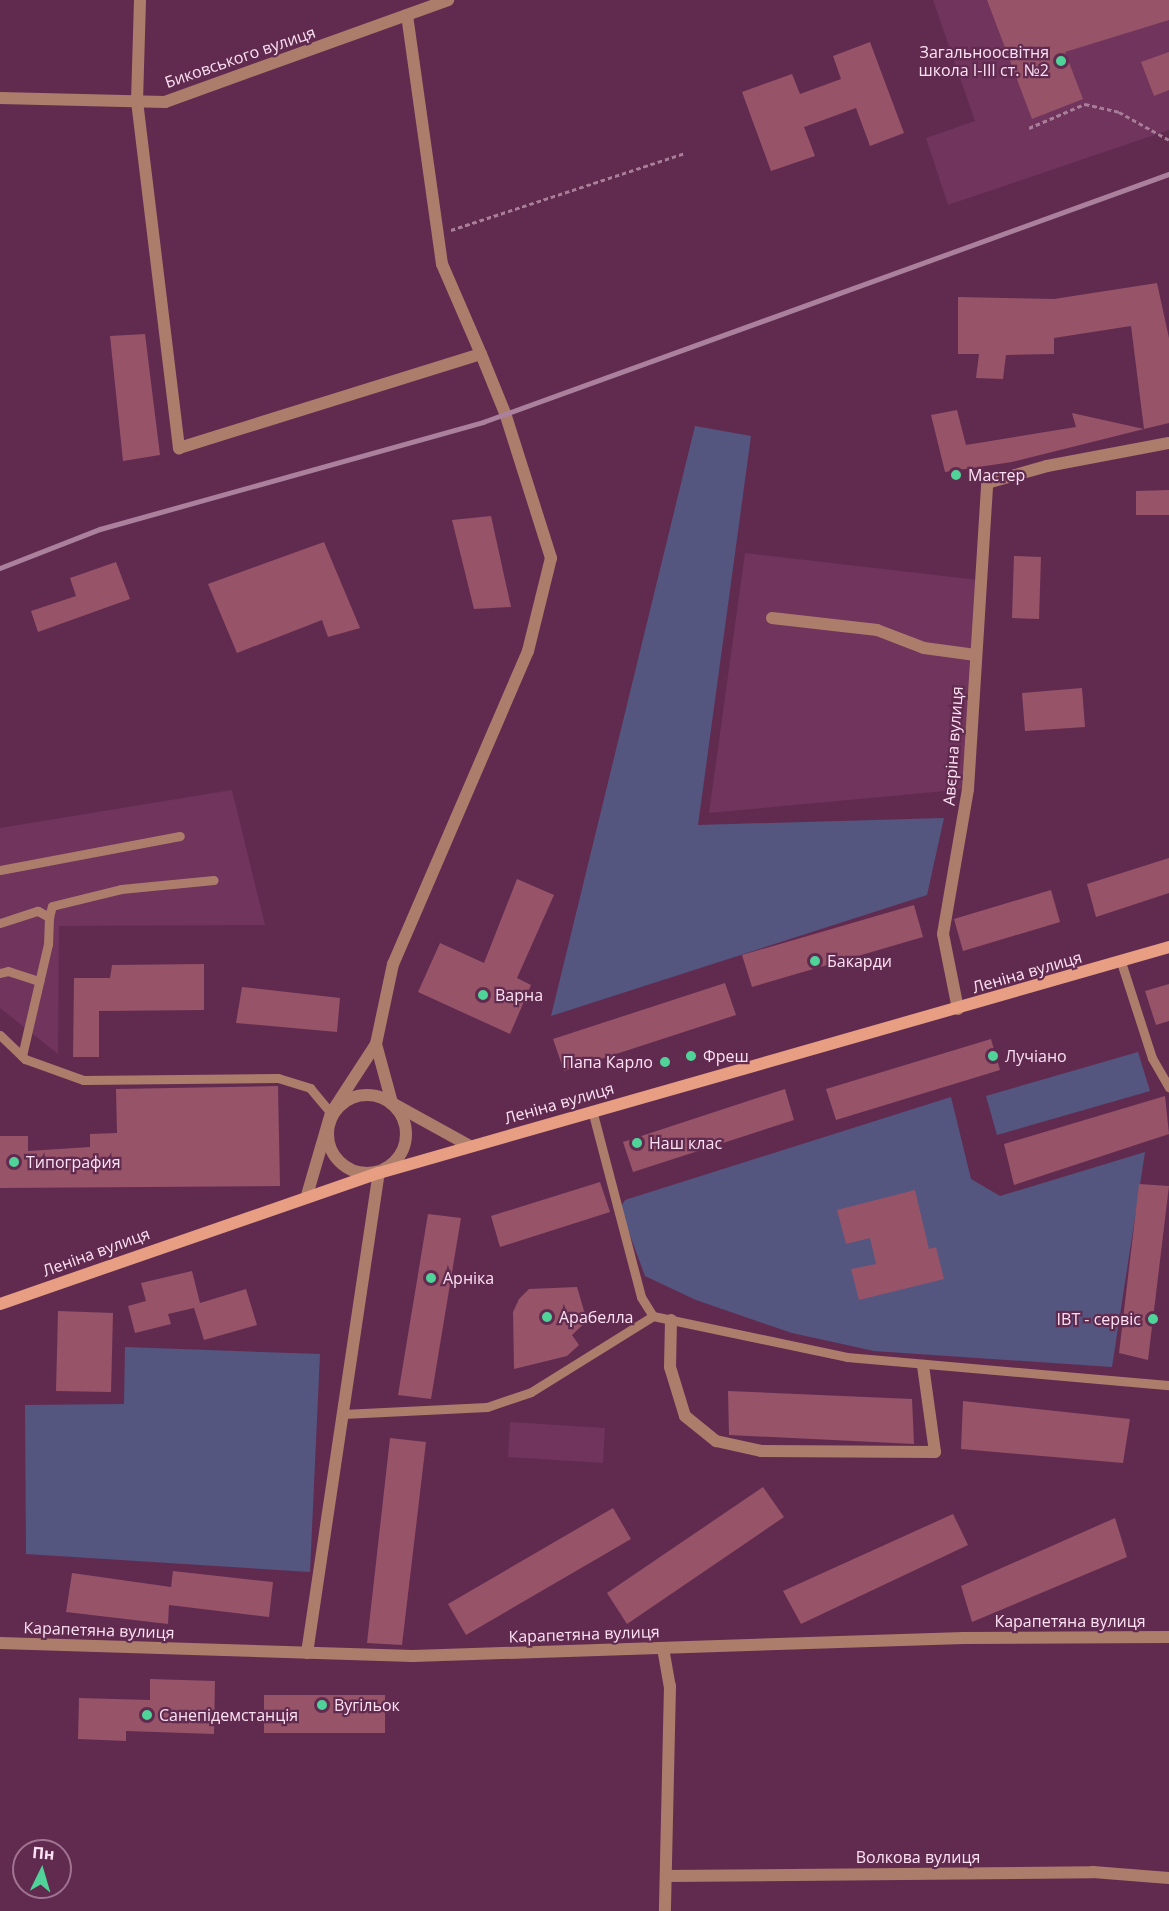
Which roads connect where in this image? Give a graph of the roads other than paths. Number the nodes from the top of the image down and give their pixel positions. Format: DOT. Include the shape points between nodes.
graph roads {
  1 [pos="140,0"];
  2 [pos="448,0"];
  3 [pos="407,15"];
  4 [pos="0,98"];
  5 [pos="137,101"];
  6 [pos="480,354"];
  7 [pos="1169,443"];
  8 [pos="772,618"];
  9 [pos="976,655"];
  10 [pos="180,836"];
  11 [pos="0,870"];
  12 [pos="214,880"];
  13 [pos="49,917"];
  14 [pos="0,923"];
  15 [pos="1169,947"];
  16 [pos="1121,962"];
  17 [pos="0,973"];
  18 [pos="39,981"];
  19 [pos="958,1008"];
  20 [pos="0,1035"];
  21 [pos="376,1044"];
  22 [pos="22,1056"];
  23 [pos="1169,1087"];
  24 [pos="392,1103"];
  25 [pos="592,1110"];
  26 [pos="331,1113"];
  27 [pos="470,1146"];
  28 [pos="378,1173"];
  29 [pos="307,1195"];
  30 [pos="0,1304"];
  31 [pos="653,1316"];
  32 [pos="671,1320"];
  33 [pos="923,1366"];
  34 [pos="1169,1385"];
  35 [pos="343,1414"];
  36 [pos="1169,1637"];
  37 [pos="0,1643"];
  38 [pos="663,1648"];
  39 [pos="307,1653"];
  40 [pos="666,1876"];
  41 [pos="1169,1878"];
  42 [pos="665,1911"];
  1 -- 5 [label="street"];
  2 -- 3 [label="street, Биковського вулиця"];
  3 -- 5 [label="street, Биковського вулиця" via="165,102"];
  3 -- 6 [label="street" via="442,264"];
  4 -- 5 [label="street, Биковського вулиця"];
  5 -- 6 [label="street" via="179,448"];
  6 -- 21 [label="street" via="505,413 551,558 528,651 393,964"];
  7 -- 9 [label="street, Авєріна вулиця" via="1047,466 987,483"];
  8 -- 9 [label="street" via="877,630 924,648"];
  9 -- 19 [label="street, Авєріна вулиця" via="968,789 943,934"];
  10 -- 11 [label="lane"];
  12 -- 13 [label="lane" via="121,889 52,906"];
  13 -- 14 [label="lane" via="38,911"];
  13 -- 18 [label="lane"];
  15 -- 16 [label="main road, Леніна вулиця"];
  16 -- 19 [label="main road, Леніна вулиця"];
  16 -- 23 [label="lane" via="1152,1058"];
  17 -- 18 [label="lane" via="8,971"];
  18 -- 22 [label="lane"];
  19 -- 25 [label="main road, Леніна вулиця"];
  20 -- 22 [label="lane"];
  21 -- 24 [label="street"];
  21 -- 26 [label="street"];
  22 -- 26 [label="lane" via="83,1080 278,1078 310,1088"];
  24 -- 26 [label="street" via="374,1095 352,1097"];
  24 -- 27 [label="street"];
  24 -- 28 [label="street" via="404,1121 406,1141 397,1160"];
  25 -- 27 [label="main road, Леніна вулиця"];
  25 -- 31 [label="lane" via="641,1297"];
  26 -- 28 [label="street" via="329,1151 345,1169"];
  26 -- 29 [label="street"];
  27 -- 28 [label="main road, Леніна вулиця"];
  28 -- 29 [label="main road, Леніна вулиця"];
  28 -- 35 [label="street"];
  29 -- 30 [label="main road, Леніна вулиця"];
  31 -- 32 [label="lane"];
  31 -- 35 [label="lane" via="531,1392 487,1407"];
  32 -- 33 [label="lane" via="847,1357"];
  32 -- 33 [label="street" via="670,1367 685,1416 716,1441 761,1451 935,1452"];
  33 -- 34 [label="lane"];
  35 -- 39 [label="street"];
  36 -- 38 [label="street, Карапетяна вулиця" via="964,1638"];
  37 -- 39 [label="street, Карапетяна вулиця"];
  38 -- 39 [label="street, Карапетяна вулиця" via="412,1656"];
  38 -- 40 [label="street" via="670,1686"];
  40 -- 41 [label="street, Волкова вулиця" via="1093,1872"];
  40 -- 42 [label="street"];
}
